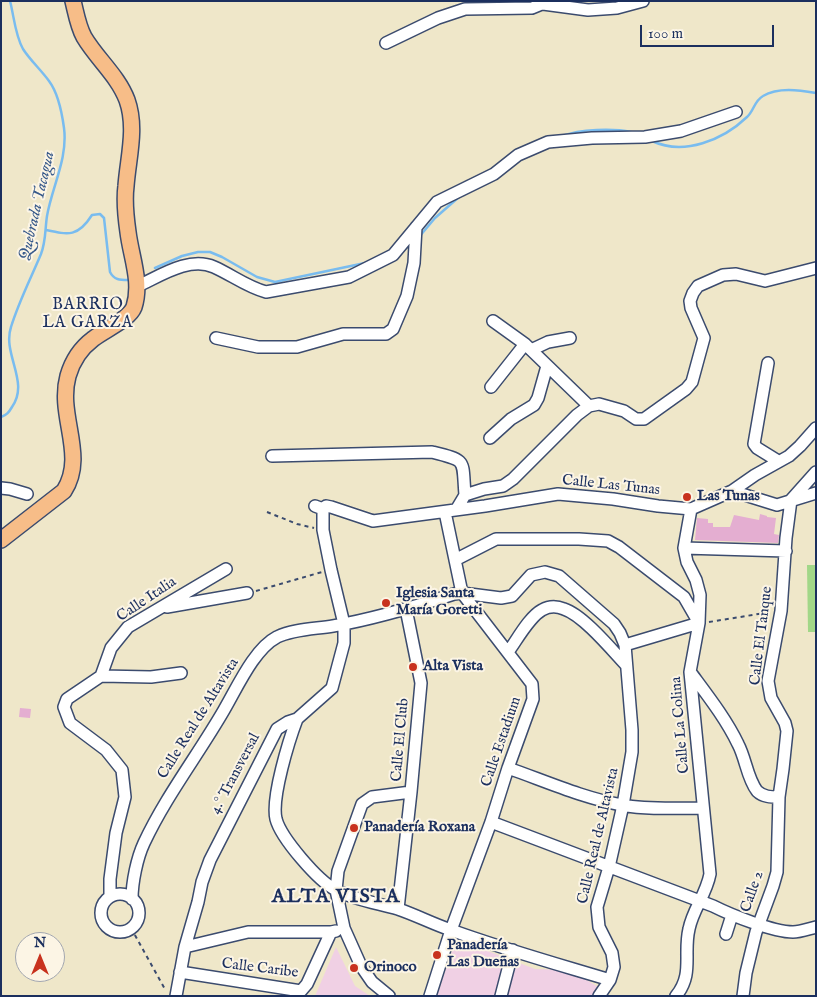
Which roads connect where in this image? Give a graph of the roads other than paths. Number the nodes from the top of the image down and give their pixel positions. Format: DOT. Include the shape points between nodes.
graph roads {
  1 [pos="73,1"];
  2 [pos="643,1"];
  3 [pos="546,3"];
  4 [pos="386,43"];
  5 [pos="736,112"];
  6 [pos="416,227"];
  7 [pos="816,268"];
  8 [pos="138,286"];
  9 [pos="493,321"];
  10 [pos="216,338"];
  11 [pos="570,338"];
  12 [pos="528,347"];
  13 [pos="768,364"];
  14 [pos="547,366"];
  15 [pos="491,387"];
  16 [pos="589,406"];
  17 [pos="816,428"];
  18 [pos="490,438"];
  19 [pos="272,456"];
  20 [pos="778,461"];
  21 [pos="816,472"];
  22 [pos="1,488"];
  23 [pos="732,491"];
  24 [pos="816,493"];
  25 [pos="27,494"];
  26 [pos="465,495"];
  27 [pos="791,500"];
  28 [pos="319,508"];
  29 [pos="691,509"];
  30 [pos="456,510"];
  31 [pos="445,512"];
  32 [pos="1,540"];
  33 [pos="684,548"];
  34 [pos="786,551"];
  35 [pos="455,560"];
  36 [pos="226,569"];
  37 [pos="247,593"];
  38 [pos="462,593"];
  39 [pos="158,608"];
  40 [pos="406,609"];
  41 [pos="699,623"];
  42 [pos="344,624"];
  43 [pos="625,645"];
  44 [pos="508,652"];
  45 [pos="626,665"];
  46 [pos="690,672"];
  47 [pos="181,673"];
  48 [pos="101,676"];
  49 [pos="297,719"];
  50 [pos="508,768"];
  51 [pos="411,792"];
  52 [pos="779,798"];
  53 [pos="623,805"];
  54 [pos="703,808"];
  55 [pos="491,822"];
  56 [pos="609,867"];
  57 [pos="336,890"];
  58 [pos="110,896"];
  59 [pos="132,898"];
  60 [pos="702,899"];
  61 [pos="398,909"];
  62 [pos="732,915"];
  63 [pos="758,923"];
  64 [pos="816,927"];
  65 [pos="344,928"];
  66 [pos="451,930"];
  67 [pos="331,932"];
  68 [pos="726,934"];
  69 [pos="185,947"];
  70 [pos="513,950"];
  71 [pos="180,972"];
  72 [pos="610,980"];
  73 [pos="176,996"];
  74 [pos="389,996"];
  75 [pos="430,996"];
  76 [pos="501,996"];
  77 [pos="599,996"];
  78 [pos="676,996"];
  79 [pos="743,996"];
  1 -- 8 [label="main road" via="84,36 119,84 128,103 132,139 125,189 126,212"];
  2 -- 3 [label="street" via="617,8 588,10"];
  3 -- 4 [label="street" via="532,8 465,9"];
  5 -- 6 [label="street" via="681,132 548,142 518,155 494,174 437,202"];
  6 -- 8 [label="street" via="392,255 349,277 266,292 255,290 212,266 197,263 182,266"];
  6 -- 10 [label="street" via="414,263 407,296 392,329 386,334 343,334 297,347 258,347"];
  7 -- 16 [label="street" via="765,281 736,274 723,275 698,286 690,301 704,338 689,386 644,419 636,419 624,411 599,404"];
  8 -- 32 [label="main road" via="131,312 93,338 75,360 68,376 65,396 74,461 70,482 64,491"];
  9 -- 12 [label="street"];
  11 -- 12 [label="street"];
  12 -- 14 [label="street"];
  12 -- 15 [label="street"];
  13 -- 20 [label="street" via="754,444"];
  14 -- 16 [label="street"];
  14 -- 18 [label="street" via="534,405 511,419"];
  16 -- 26 [label="street" via="513,479 503,486"];
  17 -- 20 [label="street" via="795,452"];
  19 -- 26 [label="street" via="432,452 458,458 462,464"];
  20 -- 23 [label="street"];
  21 -- 27 [label="street"];
  22 -- 25 [label="street"];
  23 -- 27 [label="street" via="777,505"];
  23 -- 29 [label="street"];
  24 -- 27 [label="street"];
  26 -- 30 [label="street"];
  27 -- 34 [label="street, Calle El Tanque"];
  28 -- 31 [label="street, Calle Las Tunas" via="331,507 373,521"];
  28 -- 42 [label="street, 4.° Transversal"];
  29 -- 30 [label="street, Calle Las Tunas" via="558,494"];
  29 -- 33 [label="street"];
  30 -- 31 [label="street, Calle Las Tunas"];
  31 -- 35 [label="street, Calle Estadium"];
  33 -- 34 [label="street"];
  33 -- 41 [label="street, Calle La Colina" via="700,595"];
  34 -- 52 [label="street, Calle El Tanque" via="781,611 768,681 771,698 786,731"];
  35 -- 38 [label="street, Calle Estadium"];
  35 -- 41 [label="street" via="496,539 608,541 678,592"];
  36 -- 39 [label="street, Calle Italia"];
  37 -- 39 [label="street"];
  38 -- 40 [label="street, Calle Real de Altavista"];
  38 -- 43 [label="street, Calle Real de Altavista" via="501,598 512,596 531,575 545,572 560,576 614,624"];
  38 -- 44 [label="street, Calle Estadium"];
  39 -- 48 [label="street, Calle Italia" via="128,628 111,648"];
  40 -- 42 [label="street, Calle Real de Altavista"];
  40 -- 51 [label="street, Calle El Club" via="421,683"];
  41 -- 43 [label="street"];
  41 -- 46 [label="street, Calle La Colina"];
  42 -- 49 [label="street, 4.° Transversal" via="344,643 332,688"];
  42 -- 59 [label="street, Calle Real de Altavista" via="289,632 275,638 247,668 171,792 143,845"];
  43 -- 45 [label="street, Calle Real de Altavista"];
  44 -- 45 [label="street" via="535,616 542,610 556,607 578,616"];
  44 -- 50 [label="street, Calle Estadium" via="532,684 534,692"];
  45 -- 53 [label="street, Calle Real de Altavista" via="632,752"];
  46 -- 52 [label="street" via="739,745 757,790 766,796"];
  46 -- 54 [label="street, Calle La Colina"];
  47 -- 48 [label="street" via="151,677"];
  48 -- 58 [label="street" via="67,699 64,707 70,723 106,750 122,770 124,797 116,833"];
  49 -- 57 [label="street" via="276,796 276,819 282,833 319,879"];
  49 -- 69 [label="street, 4.° Transversal" via="277,729 219,839 202,882"];
  50 -- 53 [label="street" via="595,799"];
  50 -- 55 [label="street, Calle Estadium"];
  51 -- 57 [label="street, Calle El Club" via="372,797 362,804 338,871"];
  51 -- 61 [label="street"];
  52 -- 63 [label="street, Calle 2" via="777,872"];
  53 -- 54 [label="street"];
  53 -- 56 [label="street, Calle Real de Altavista"];
  54 -- 60 [label="street, Calle La Colina" via="710,874"];
  55 -- 56 [label="street"];
  55 -- 66 [label="street, Calle Estadium"];
  56 -- 60 [label="street"];
  56 -- 72 [label="street, Calle Real de Altavista" via="596,907 599,927 612,953 614,967"];
  57 -- 61 [label="street"];
  57 -- 65 [label="street, Calle El Club"];
  58 -- 59 [label="street" via="122,894"];
  58 -- 59 [label="street" via="101,911 104,923 119,932 135,923 138,910"];
  60 -- 62 [label="street"];
  60 -- 78 [label="street, Calle La Colina" via="688,931 686,981"];
  61 -- 66 [label="street"];
  62 -- 63 [label="street"];
  62 -- 68 [label="street"];
  63 -- 64 [label="street" via="790,932"];
  63 -- 79 [label="street, Calle 2"];
  65 -- 67 [label="street"];
  65 -- 74 [label="street, Calle El Club" via="361,966 372,982"];
  66 -- 70 [label="street"];
  66 -- 75 [label="street, Calle Estadium"];
  67 -- 69 [label="street" via="248,932"];
  67 -- 71 [label="street, Calle Caribe" via="301,991"];
  69 -- 71 [label="street, 4.° Transversal"];
  70 -- 72 [label="street"];
  70 -- 76 [label="street"];
  71 -- 73 [label="street, 4.° Transversal"];
  72 -- 77 [label="street"];
}
